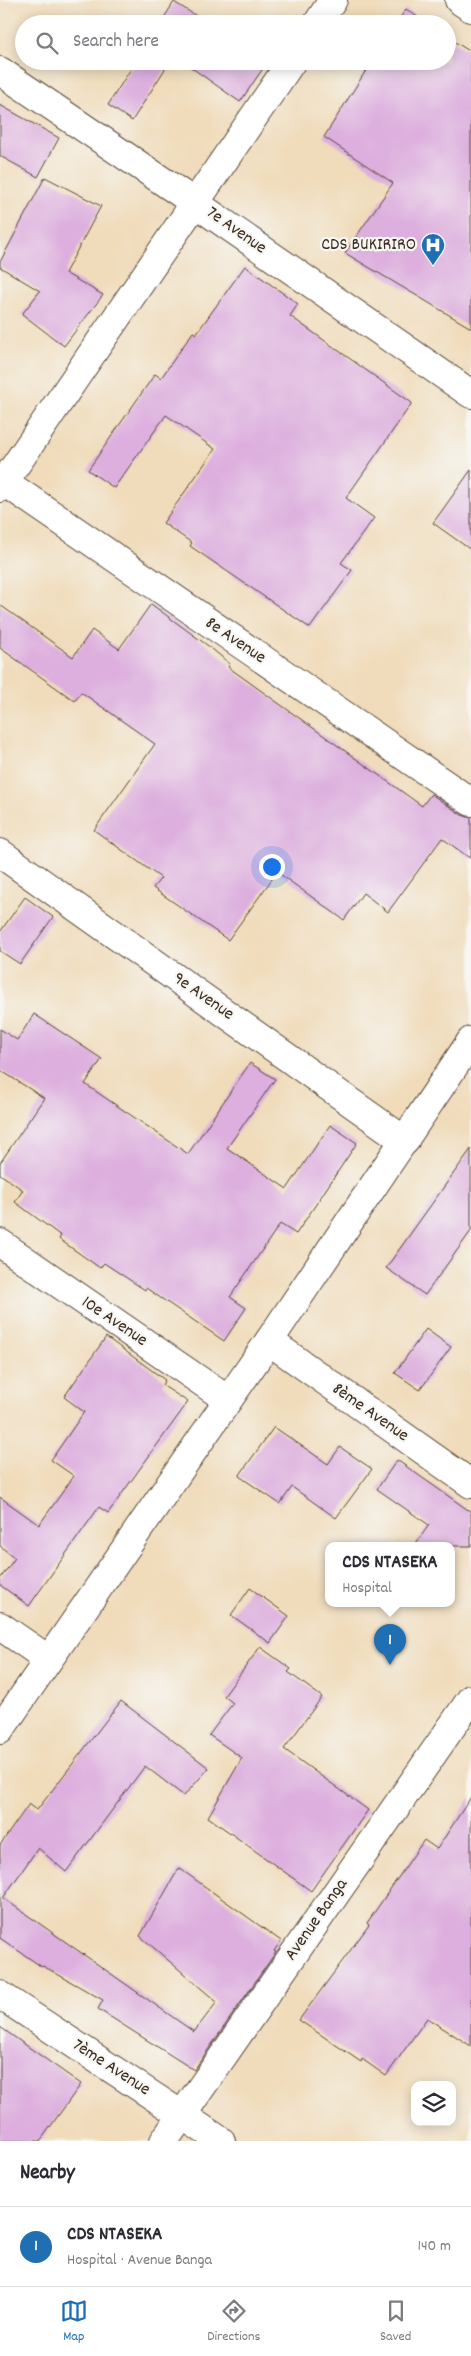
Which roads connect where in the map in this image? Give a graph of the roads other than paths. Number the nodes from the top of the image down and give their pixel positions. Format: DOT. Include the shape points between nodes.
graph roads {
  1 [pos="333,0"];
  2 [pos="459,0"];
  3 [pos="471,8"];
  4 [pos="323,15"];
  5 [pos="286,70"];
  6 [pos="0,71"];
  7 [pos="195,203"];
  8 [pos="471,394"];
  9 [pos="1,483"];
  10 [pos="471,802"];
  11 [pos="0,853"];
  12 [pos="471,1041"];
  13 [pos="405,1141"];
  14 [pos="0,1243"];
  15 [pos="270,1341"];
  16 [pos="228,1400"];
  17 [pos="471,1484"];
  18 [pos="0,1626"];
  19 [pos="48,1659"];
  20 [pos="471,1699"];
  21 [pos="0,1730"];
  22 [pos="0,1995"];
  23 [pos="182,2114"];
  24 [pos="164,2141"];
  25 [pos="221,2141"];
  1 -- 4 [label="street"];
  2 -- 3 [label="street"];
  5 -- 7 [label="street"];
  6 -- 7 [label="street, 7e Avenue"];
  7 -- 8 [label="street, 7e Avenue"];
  7 -- 9 [label="street"];
  9 -- 10 [label="street, 8e Avenue"];
  11 -- 13 [label="street, 9e Avenue"];
  12 -- 13 [label="street"];
  13 -- 15 [label="street"];
  14 -- 16 [label="street, 10e Avenue"];
  15 -- 16 [label="street"];
  15 -- 17 [label="street, 8ème Avenue"];
  16 -- 19 [label="street"];
  18 -- 19 [label="street"];
  19 -- 21 [label="street"];
  20 -- 23 [label="street, Avenue Banga"];
  22 -- 23 [label="street, 7ème Avenue"];
  23 -- 24 [label="street, Avenue Banga"];
  23 -- 25 [label="street, 7ème Avenue"];
}
